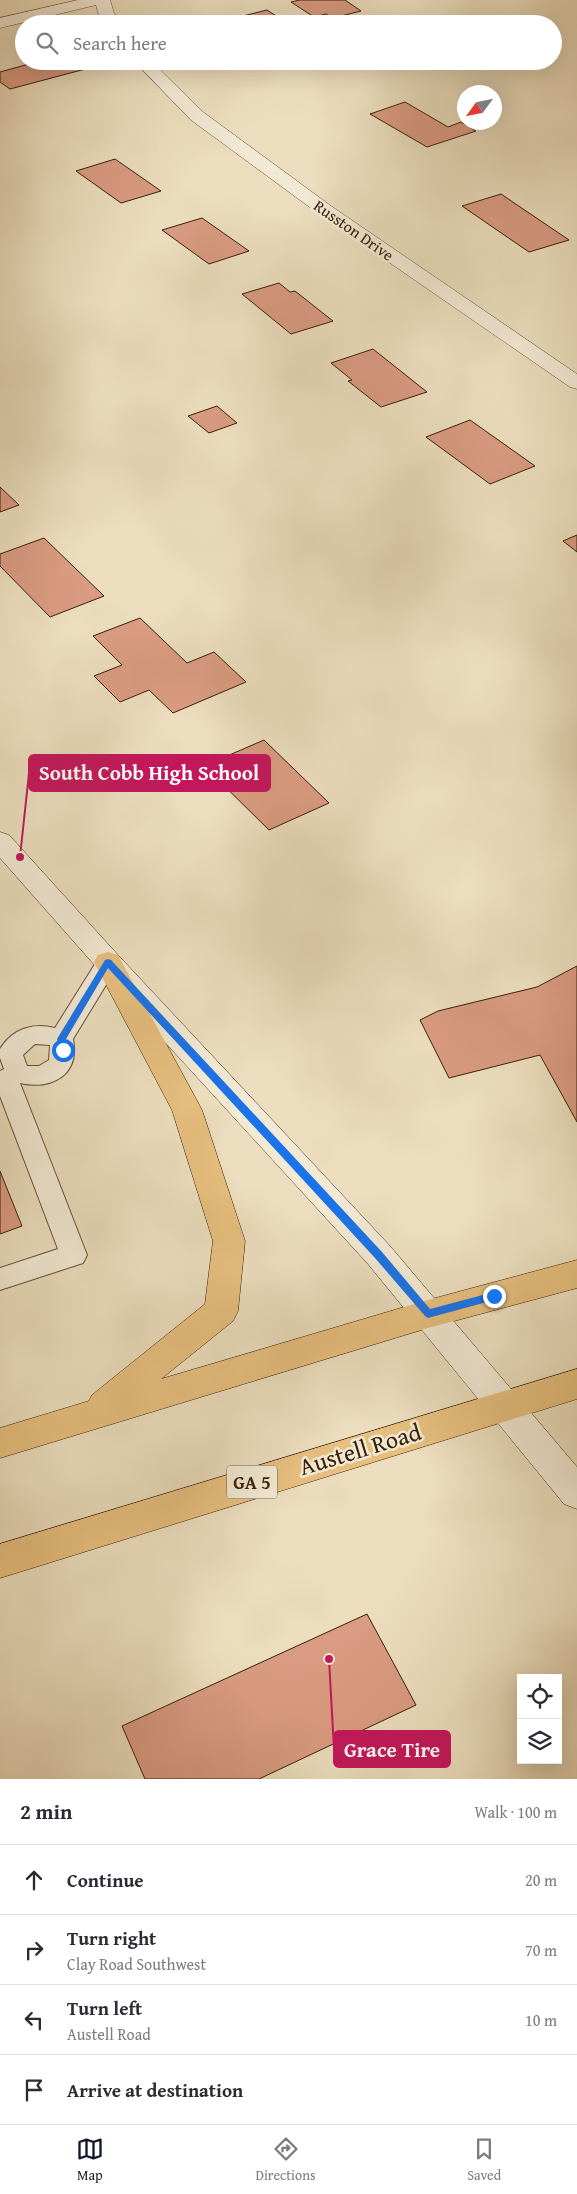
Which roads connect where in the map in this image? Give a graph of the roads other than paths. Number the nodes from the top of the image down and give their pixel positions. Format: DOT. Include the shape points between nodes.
graph roads {
  1 [pos="98,0"];
  2 [pos="102,0"];
  3 [pos="34,15"];
  4 [pos="107,15"];
  5 [pos="15,19"];
  6 [pos="0,23"];
  7 [pos="151,70"];
  8 [pos="577,383"];
  9 [pos="0,841"];
  10 [pos="108,962"];
  11 [pos="61,1039"];
  12 [pos="8,1078"];
  13 [pos="577,1274"];
  14 [pos="0,1279"];
  15 [pos="428,1314"];
  16 [pos="577,1384"];
  17 [pos="504,1405"];
  18 [pos="94,1414"];
  19 [pos="0,1443"];
  20 [pos="577,1493"];
  21 [pos="0,1561"];
  1 -- 3 [label="street"];
  2 -- 4 [label="street"];
  5 -- 6 [label="street"];
  7 -- 8 [label="street, Russton Drive" via="197,116 325,210"];
  9 -- 10 [label="street"];
  10 -- 11 [label="lane"];
  10 -- 15 [label="street" via="379,1255"];
  10 -- 18 [label="main road" via="187,1110 229,1241 221,1311"];
  11 -- 12 [label="lane" via="61,1064 50,1073"];
  11 -- 12 [label="lane" via="42,1033 20,1040 10,1053"];
  12 -- 14 [label="lane" via="74,1255"];
  13 -- 15 [label="main road"];
  15 -- 17 [label="street"];
  15 -- 18 [label="main road"];
  16 -- 17 [label="main road, Austell Road / GA 5"];
  17 -- 20 [label="street"];
  17 -- 21 [label="main road, Austell Road / GA 5"];
  18 -- 19 [label="main road"];
}
